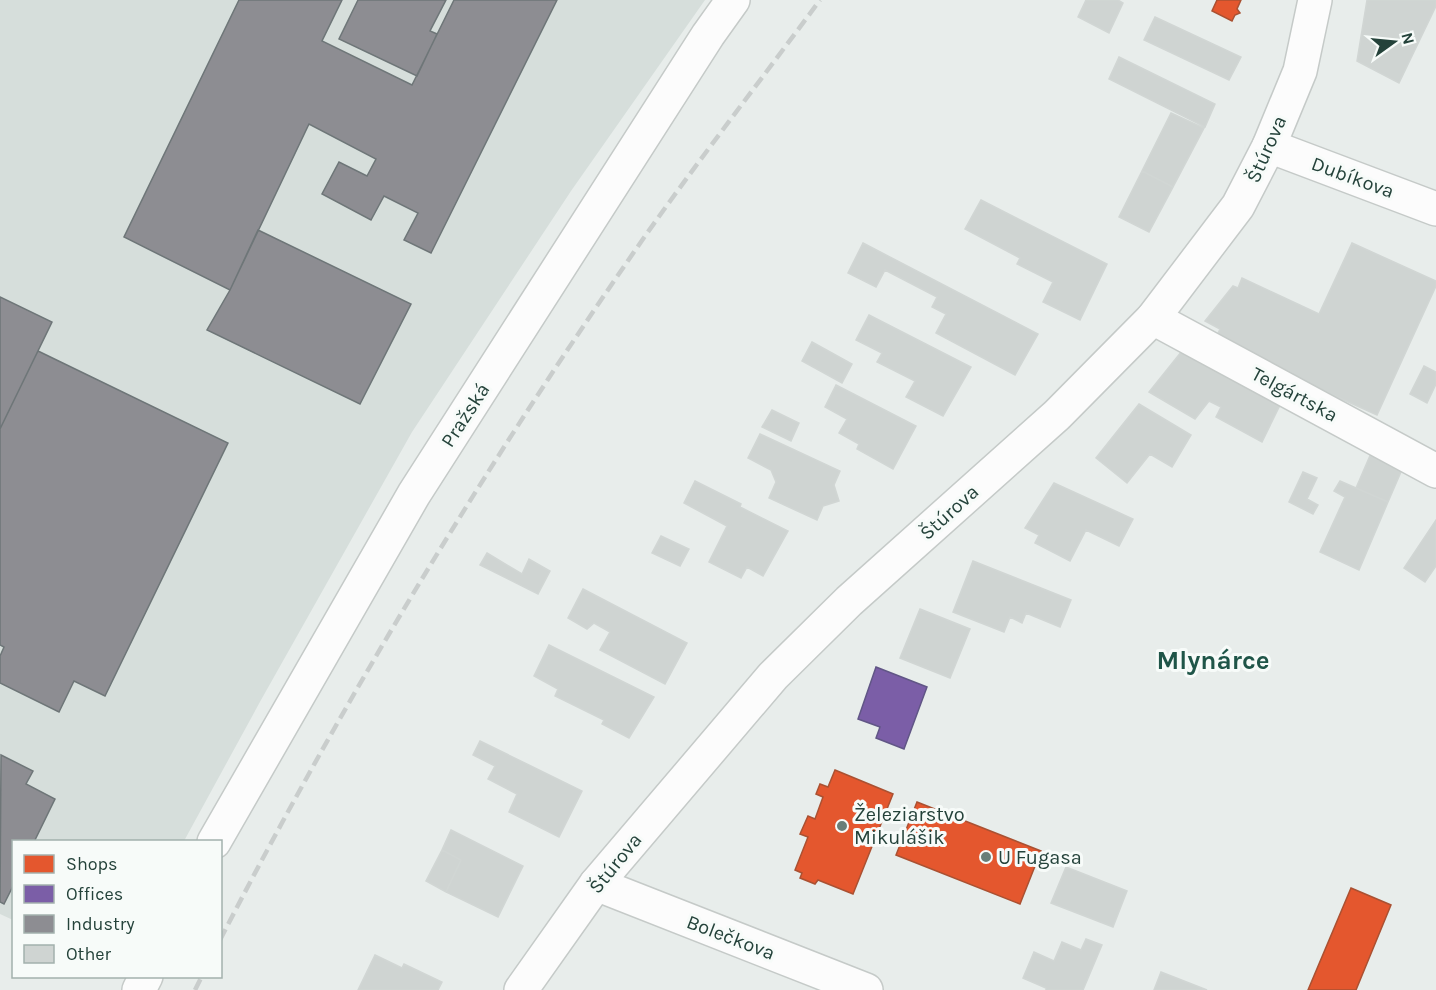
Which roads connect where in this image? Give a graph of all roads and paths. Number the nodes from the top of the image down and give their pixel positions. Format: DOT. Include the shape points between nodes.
graph roads {
  1 [pos="733,0"];
  2 [pos="1315,0"];
  3 [pos="1269,147"];
  4 [pos="1436,208"];
  5 [pos="1153,318"];
  6 [pos="1436,471"];
  7 [pos="215,840"];
  8 [pos="596,884"];
  9 [pos="521,990"];
  10 [pos="866,990"];
  1 -- 7 [label="street, Pražská" via="414,494"];
  2 -- 3 [label="street, Štúrova" via="1300,71"];
  3 -- 4 [label="street, Dubíkova"];
  3 -- 5 [label="street, Štúrova" via="1238,206"];
  5 -- 6 [label="street, Telgártska"];
  5 -- 8 [label="street, Štúrova" via="1057,415 849,601 773,676"];
  8 -- 9 [label="street, Štúrova"];
  8 -- 10 [label="street, Bolečkova"];
}
